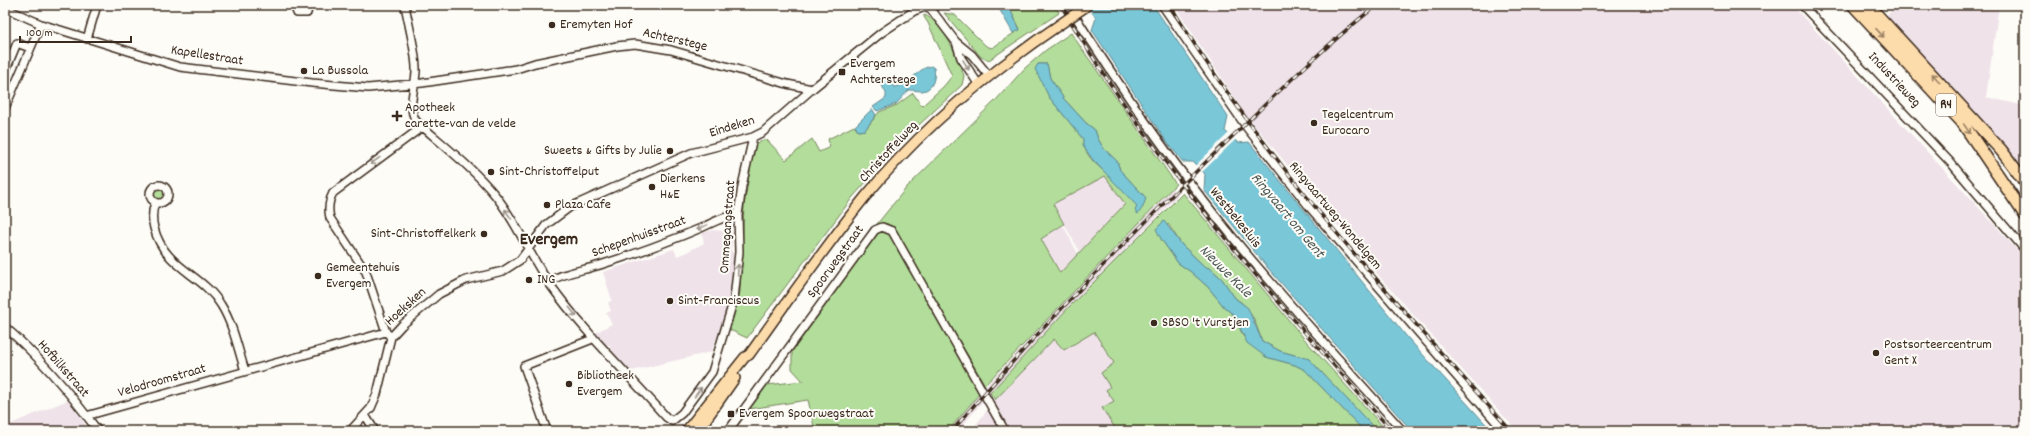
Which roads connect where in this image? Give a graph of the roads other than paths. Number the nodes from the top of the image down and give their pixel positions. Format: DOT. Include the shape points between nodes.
graph roads {
  1 [pos="97,5"];
  2 [pos="294,5"];
  3 [pos="309,5"];
  4 [pos="405,5"];
  5 [pos="1068,5"];
  6 [pos="1088,5"];
  7 [pos="1162,5"];
  8 [pos="1802,5"];
  9 [pos="1853,5"];
  10 [pos="1868,5"];
  11 [pos="931,6"];
  12 [pos="5,8"];
  13 [pos="41,24"];
  14 [pos="87,39"];
  15 [pos="956,42"];
  16 [pos="30,48"];
  17 [pos="5,72"];
  18 [pos="989,76"];
  19 [pos="414,84"];
  20 [pos="979,85"];
  21 [pos="812,89"];
  22 [pos="5,108"];
  23 [pos="422,127"];
  24 [pos="753,137"];
  25 [pos="2025,182"];
  26 [pos="155,204"];
  27 [pos="738,215"];
  28 [pos="2025,215"];
  29 [pos="528,248"];
  30 [pos="2025,250"];
  31 [pos="548,282"];
  32 [pos="5,328"];
  33 [pos="388,334"];
  34 [pos="593,337"];
  35 [pos="749,355"];
  36 [pos="245,371"];
  37 [pos="365,415"];
  38 [pos="86,416"];
  39 [pos="98,431"];
  40 [pos="350,431"];
  41 [pos="375,431"];
  42 [pos="547,431"];
  43 [pos="686,431"];
  44 [pos="698,431"];
  45 [pos="728,431"];
  46 [pos="1005,431"];
  47 [pos="1403,431"];
  48 [pos="1504,431"];
  1 -- 14 [label="street"];
  2 -- 3 [label="street" via="300,14 307,13"];
  4 -- 19 [label="street" via="415,62"];
  5 -- 47 [label="street, Westbekesluis" via="1121,88 1225,228"];
  6 -- 18 [label="main road, Christoffelweg, bridge"];
  7 -- 48 [label="street, Ringvaartweg-Wondelgem" via="1247,128 1311,209"];
  8 -- 30 [label="street, Industrieweg" via="1951,163"];
  9 -- 28 [label="highway, Industrieweg / R4, one-way" via="1962,122"];
  25 -- 10 [label="highway, R4, one-way" via="2001,150"];
  11 -- 15 [label="street"];
  11 -- 21 [label="street, Eindeken" via="920,8 898,21"];
  12 -- 13 [label="street, Kapellestraat"];
  13 -- 14 [label="street, Kapellestraat"];
  13 -- 16 [label="street"];
  14 -- 19 [label="street, Kapellestraat" via="180,67 214,72 368,88"];
  15 -- 18 [label="street" via="972,55"];
  15 -- 20 [label="street, one-way" via="962,58"];
  16 -- 17 [label="street" via="16,43"];
  16 -- 22 [label="street"];
  18 -- 20 [label="main road, Christoffelweg"];
  19 -- 21 [label="street, Achterstege" via="516,69 636,44 671,50"];
  19 -- 23 [label="street" via="411,98 413,115"];
  20 -- 35 [label="main road, Christoffelweg" via="921,136 866,197"];
  21 -- 24 [label="street, Eindeken" via="763,132"];
  29 -- 23 [label="street, one-way" via="495,195 465,163"];
  23 -- 33 [label="street, one-way" via="333,192 328,213 366,272"];
  24 -- 27 [label="street, Ommegangstraat"];
  24 -- 29 [label="street, Eindeken" via="691,153 570,207 546,225"];
  26 -- 36 [label="street" via="153,223 159,242 172,261 216,296 233,332"];
  27 -- 31 [label="street, Schepenhuisstraat, one-way" via="732,215 654,248 576,270"];
  34 -- 27 [label="street, Ommegangstraat, one-way" via="666,418 672,421 682,413 709,376 736,292"];
  29 -- 31 [label="street"];
  29 -- 33 [label="street, Hoeksken" via="520,260 503,271 466,280 439,294"];
  31 -- 34 [label="street, one-way"];
  32 -- 38 [label="street, Hofbilkstraat" via="28,346"];
  33 -- 36 [label="street, Velodroomstraat"];
  33 -- 37 [label="street, Hoeksken" via="377,394"];
  34 -- 42 [label="street" via="524,366"];
  35 -- 43 [label="main road, Christoffelweg"];
  35 -- 44 [label="main road, Christoffelweg"];
  36 -- 38 [label="street, Velodroomstraat"];
  37 -- 40 [label="street, Hoeksken"];
  37 -- 41 [label="street"];
  38 -- 39 [label="street, Hofbilkstraat"];
  45 -- 46 [label="street, Spoorwegstraat" via="875,230 882,227 892,231"];
}
